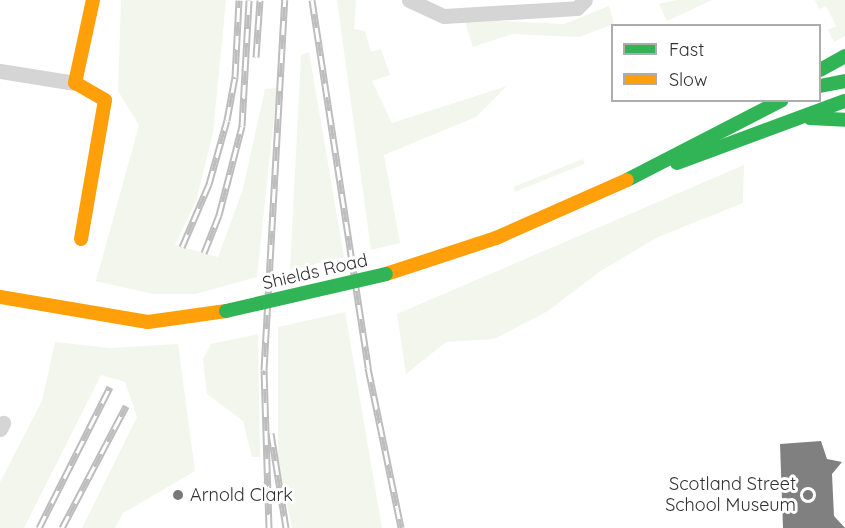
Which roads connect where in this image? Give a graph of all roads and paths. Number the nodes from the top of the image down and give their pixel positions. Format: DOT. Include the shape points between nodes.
graph roads {
  1 [pos="93,0"];
  2 [pos="409,0"];
  3 [pos="585,0"];
  4 [pos="845,56"];
  5 [pos="821,69"];
  6 [pos="0,71"];
  7 [pos="845,81"];
  8 [pos="75,83"];
  9 [pos="821,86"];
  10 [pos="845,101"];
  11 [pos="773,103"];
  12 [pos="795,118"];
  13 [pos="845,120"];
  14 [pos="625,181"];
  15 [pos="81,239"];
  16 [pos="0,297"];
  1 -- 8 [label="street"];
  2 -- 3 [label="street" via="444,16 577,8"];
  4 -- 5 [label="street"];
  6 -- 8 [label="street"];
  7 -- 9 [label="street"];
  8 -- 15 [label="street" via="105,100"];
  10 -- 12 [label="street, Shields Road"];
  11 -- 14 [label="street, Shields Road"];
  12 -- 13 [label="street"];
  12 -- 14 [label="street, Shields Road"];
  14 -- 16 [label="street, Shields Road, bridge" via="496,238 386,274 226,311 148,322"];
}
